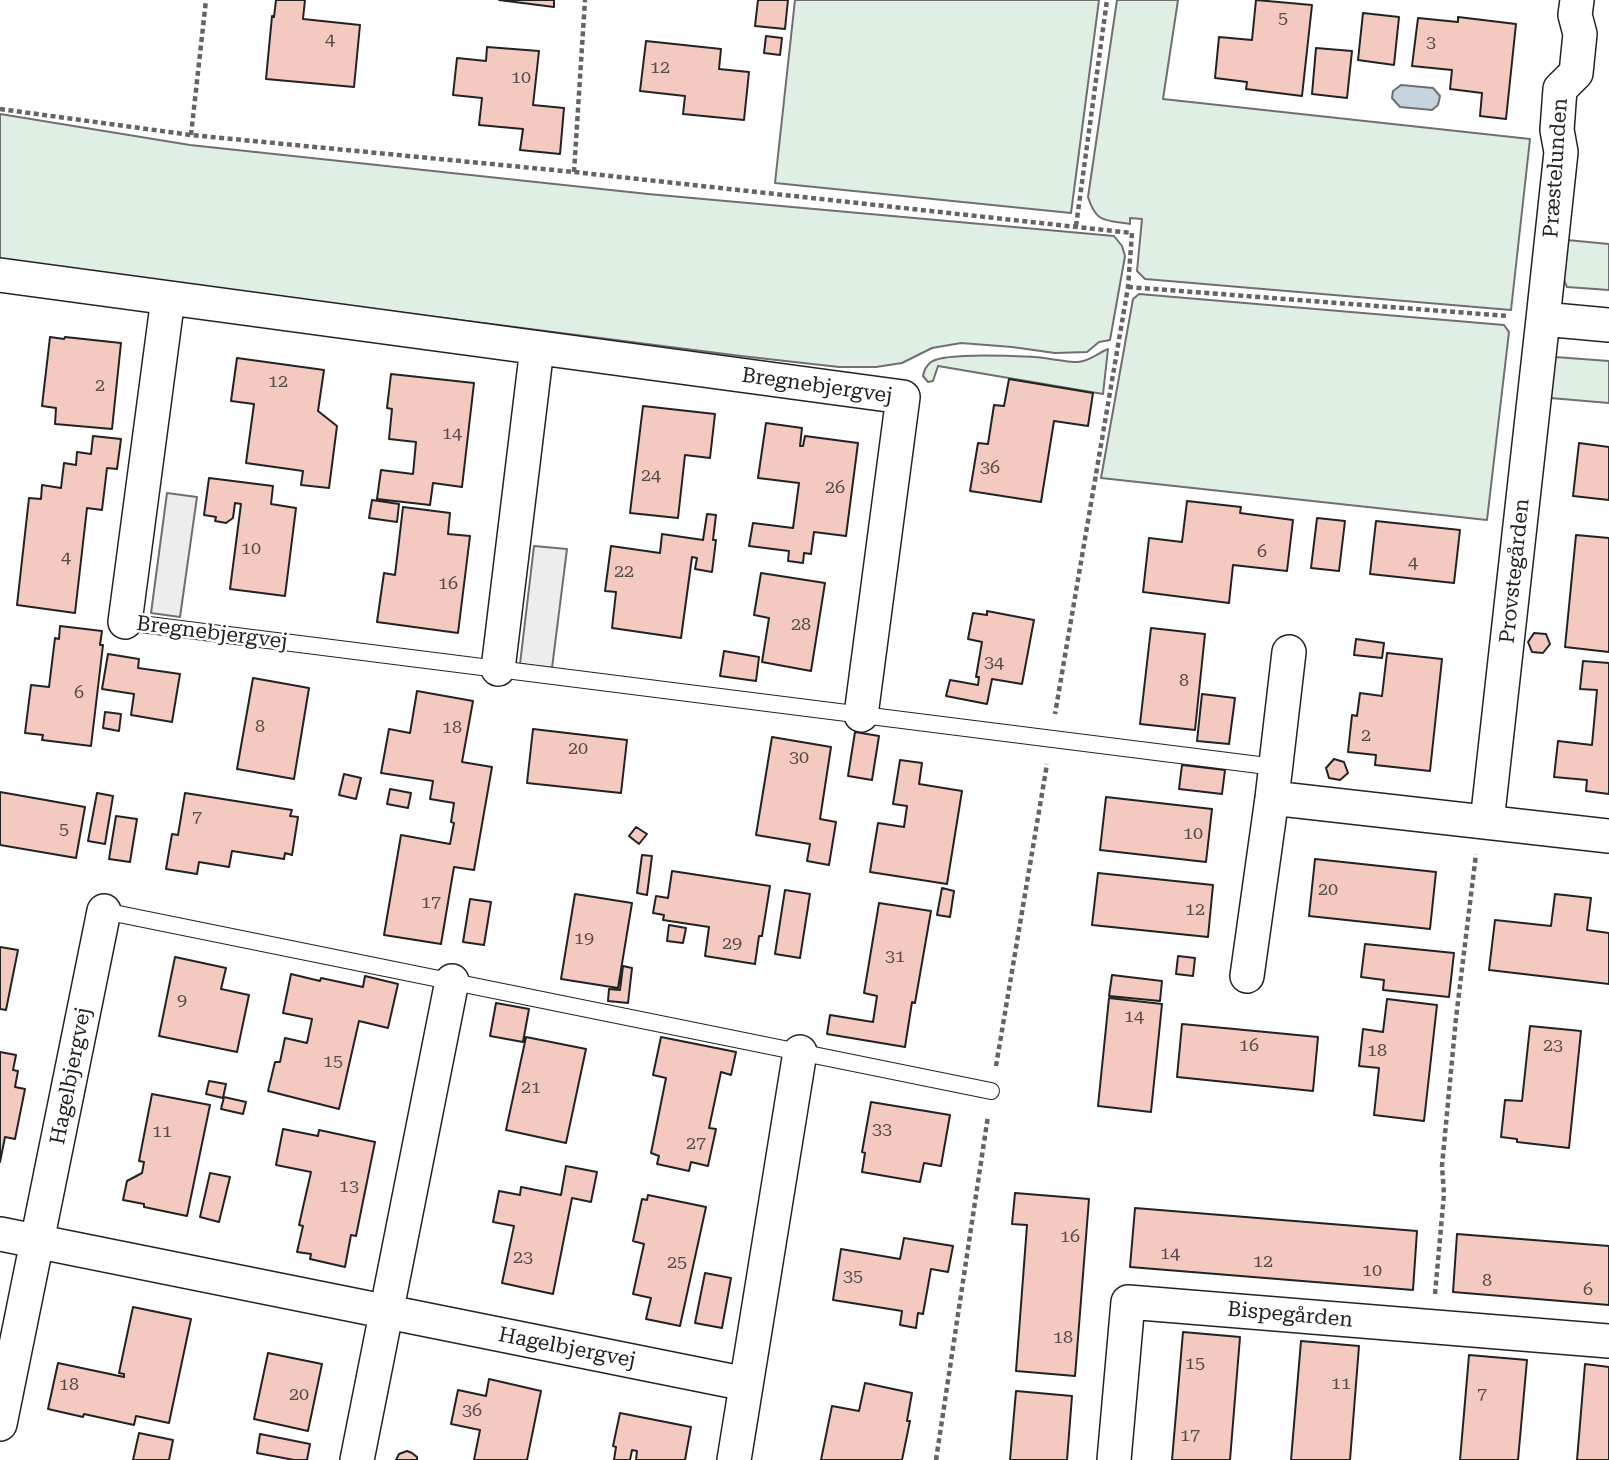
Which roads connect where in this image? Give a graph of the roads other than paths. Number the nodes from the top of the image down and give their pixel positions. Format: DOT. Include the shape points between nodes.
graph roads {
  1 [pos="1577,0"];
  2 [pos="0,275"];
  3 [pos="168,298"];
  4 [pos="1544,319"];
  5 [pos="1609,325"];
  6 [pos="537,348"];
  7 [pos="125,622"];
  8 [pos="1289,652"];
  9 [pos="498,669"];
  10 [pos="861,715"];
  11 [pos="1273,783"];
  12 [pos="1483,822"];
  13 [pos="1609,836"];
  14 [pos="104,911"];
  15 [pos="1247,976"];
  16 [pos="452,981"];
  17 [pos="800,1052"];
  18 [pos="991,1091"];
  19 [pos="0,1234"];
  20 [pos="37,1241"];
  21 [pos="387,1312"];
  22 [pos="1609,1341"];
  23 [pos="746,1384"];
  24 [pos="0,1424"];
  25 [pos="357,1460"];
  26 [pos="734,1460"];
  27 [pos="1114,1460"];
  1 -- 4 [label="street, Præstelunden" via="1576,74 1560,89 1557,130 1561,152"];
  2 -- 3 [label="street, Bregnebjergvej"];
  3 -- 6 [label="street, Bregnebjergvej"];
  3 -- 7 [label="street, Bregnebjergvej"];
  4 -- 5 [label="street"];
  4 -- 12 [label="street, Provstegården"];
  6 -- 9 [label="street"];
  6 -- 10 [label="street, Bregnebjergvej" via="903,397"];
  7 -- 9 [label="lane, Bregnebjergvej"];
  8 -- 11 [label="street"];
  9 -- 10 [label="lane, Bregnebjergvej"];
  10 -- 11 [label="lane, Bregnebjergvej" via="1051,738"];
  11 -- 12 [label="street"];
  11 -- 15 [label="street"];
  12 -- 13 [label="street"];
  14 -- 16 [label="lane"];
  14 -- 20 [label="street, Hagelbjergvej"];
  16 -- 17 [label="lane"];
  16 -- 21 [label="street"];
  17 -- 18 [label="lane"];
  17 -- 23 [label="street"];
  19 -- 20 [label="street, Hagelbjergvej"];
  20 -- 21 [label="street, Hagelbjergvej"];
  20 -- 24 [label="street, Hagelbjergvej"];
  21 -- 23 [label="street, Hagelbjergvej"];
  21 -- 25 [label="street"];
  22 -- 27 [label="street, Bispegården" via="1128,1302"];
  23 -- 26 [label="street"];
}
